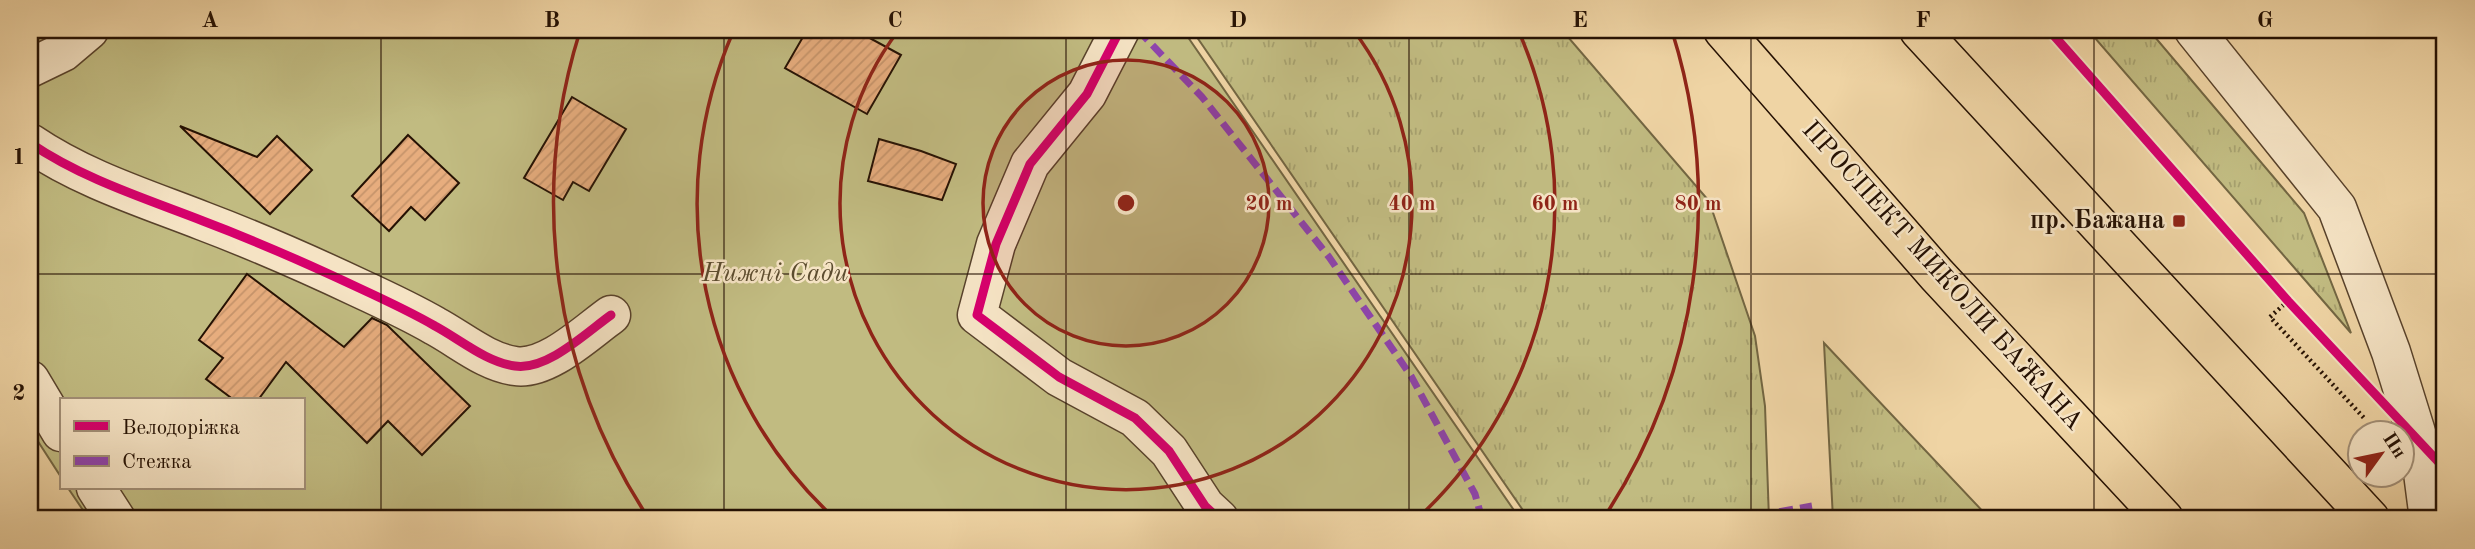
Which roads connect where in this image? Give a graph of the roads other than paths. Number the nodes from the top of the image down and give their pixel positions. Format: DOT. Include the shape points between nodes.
graph roads {
  1 [pos="89,30"];
  2 [pos="1120,30"];
  3 [pos="1723,30"];
  4 [pos="1919,30"];
  5 [pos="2194,30"];
  6 [pos="30,68"];
  7 [pos="30,143"];
  8 [pos="611,315"];
  9 [pos="30,380"];
  10 [pos="60,430"];
  11 [pos="97,490"];
  12 [pos="116,519"];
  13 [pos="1219,519"];
  14 [pos="2164,519"];
  15 [pos="2370,519"];
  16 [pos="2429,519"];
  1 -- 6 [label="street" via="63,52"];
  2 -- 13 [label="street" via="1087,94 1031,164 996,244 977,315 1059,377 1135,418 1170,451 1205,506"];
  3 -- 14 [label="highway, ПРОСПЕКТ МИКОЛИ БАЖАНА" via="1937,275"];
  4 -- 15 [label="highway"];
  5 -- 16 [label="street" via="2337,208 2419,442"];
  7 -- 8 [label="street" via="90,177 359,288 495,361 518,367 540,363"];
  9 -- 10 [label="street"];
  11 -- 12 [label="street"];
}
